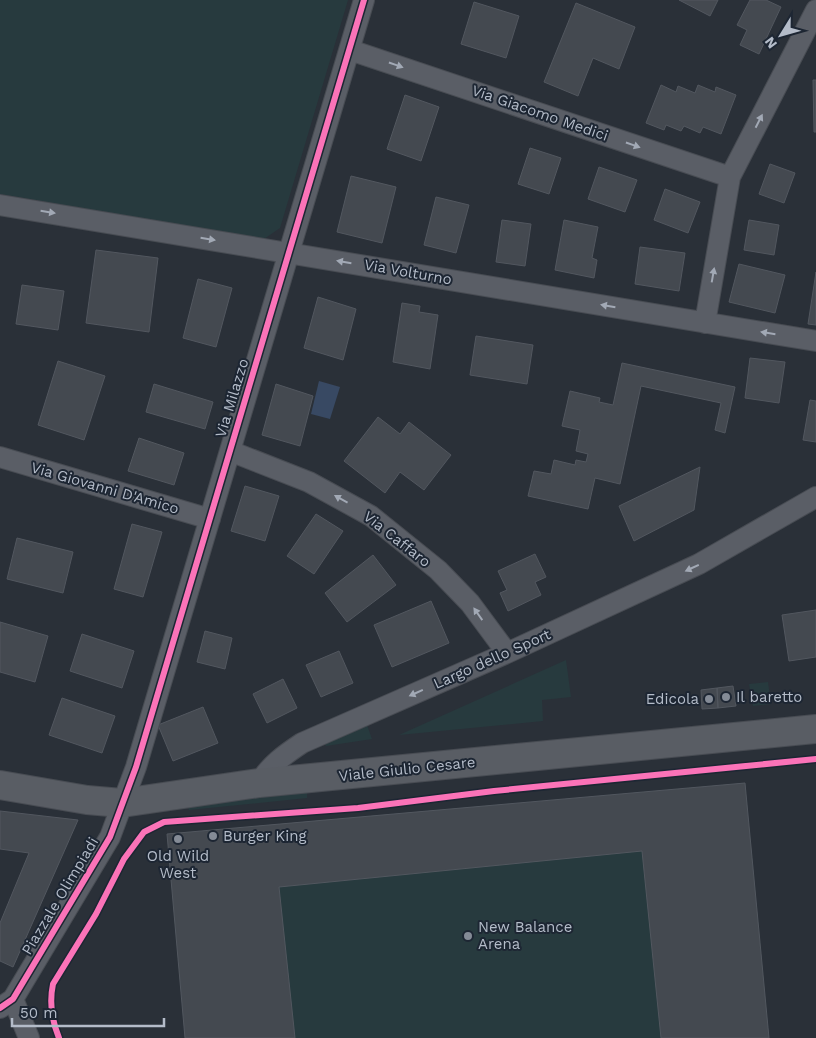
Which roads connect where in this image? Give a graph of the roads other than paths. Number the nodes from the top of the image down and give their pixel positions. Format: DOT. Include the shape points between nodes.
graph roads {
  1 [pos="364,0"];
  2 [pos="816,10"];
  3 [pos="350,50"];
  4 [pos="730,177"];
  5 [pos="0,204"];
  6 [pos="289,252"];
  7 [pos="705,323"];
  8 [pos="816,341"];
  9 [pos="230,451"];
  10 [pos="0,457"];
  11 [pos="816,497"];
  12 [pos="210,519"];
  13 [pos="507,653"];
  14 [pos="816,729"];
  15 [pos="259,783"];
  16 [pos="0,785"];
  17 [pos="122,803"];
  18 [pos="6,1004"];
  19 [pos="29,1038"];
  1 -- 3 [label="street, Via Milazzo"];
  4 -- 2 [label="street, one-way"];
  3 -- 4 [label="street, Via Giacomo Medici, one-way"];
  3 -- 6 [label="street, Via Milazzo"];
  7 -- 4 [label="street, one-way"];
  5 -- 6 [label="street, Via Volturno, one-way"];
  7 -- 6 [label="street, Via Volturno, one-way"];
  6 -- 9 [label="street, Via Milazzo"];
  8 -- 7 [label="street, Via Volturno, one-way"];
  9 -- 12 [label="street, Via Milazzo"];
  13 -- 9 [label="street, Via Caffaro, one-way" via="470,603 438,570 371,516 309,482"];
  10 -- 12 [label="street, Via Giovanni D'Amico"];
  11 -- 13 [label="street, Largo dello Sport, one-way" via="699,564"];
  12 -- 17 [label="street, Via Milazzo" via="136,767"];
  13 -- 15 [label="street, Largo dello Sport, one-way" via="302,743 280,757"];
  14 -- 15 [label="street, Viale Giulio Cesare"];
  15 -- 17 [label="street, Viale Giulio Cesare"];
  16 -- 17 [label="street, Viale Giulio Cesare"];
  17 -- 18 [label="street, Piazzale Olimpiadi" via="110,837"];
  18 -- 19 [label="street, Piazzale Olimpiadi"];
}
